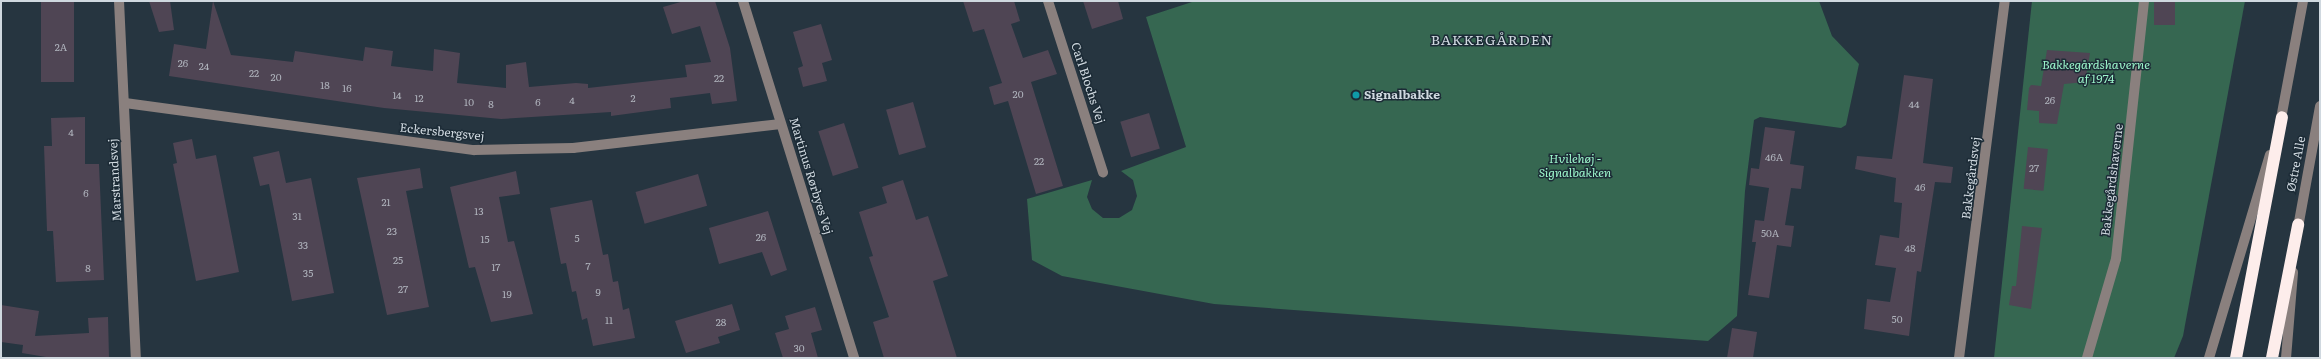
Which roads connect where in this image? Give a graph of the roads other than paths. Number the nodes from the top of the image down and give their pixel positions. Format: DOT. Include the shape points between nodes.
graph roads {
  1 [pos="119,1"];
  2 [pos="743,1"];
  3 [pos="1048,1"];
  4 [pos="2005,1"];
  5 [pos="2144,1"];
  6 [pos="2303,1"];
  7 [pos="125,103"];
  8 [pos="2320,106"];
  9 [pos="2282,117"];
  10 [pos="781,124"];
  11 [pos="1103,172"];
  12 [pos="2298,225"];
  13 [pos="136,358"];
  14 [pos="854,358"];
  15 [pos="1959,358"];
  16 [pos="2087,358"];
  17 [pos="2209,358"];
  18 [pos="2236,358"];
  19 [pos="2272,358"];
  20 [pos="2286,358"];
  1 -- 7 [label="street, Marstrandsvej"];
  2 -- 10 [label="street, Martinus Rørbyes Vej"];
  3 -- 11 [label="street, Carl Blochs Vej"];
  4 -- 15 [label="street, Bakkegårdsvej"];
  5 -- 16 [label="street, Bakkegårdshaverne" via="2116,259"];
  6 -- 9 [label="street"];
  7 -- 10 [label="street, Eckersbergsvej" via="474,150 573,148"];
  7 -- 13 [label="street, Marstrandsvej"];
  8 -- 12 [label="street, Østre Alle"];
  9 -- 17 [label="street"];
  9 -- 18 [label="highway"];
  10 -- 14 [label="street, Martinus Rørbyes Vej"];
  12 -- 19 [label="highway"];
  12 -- 20 [label="street, Østre Alle"];
}
